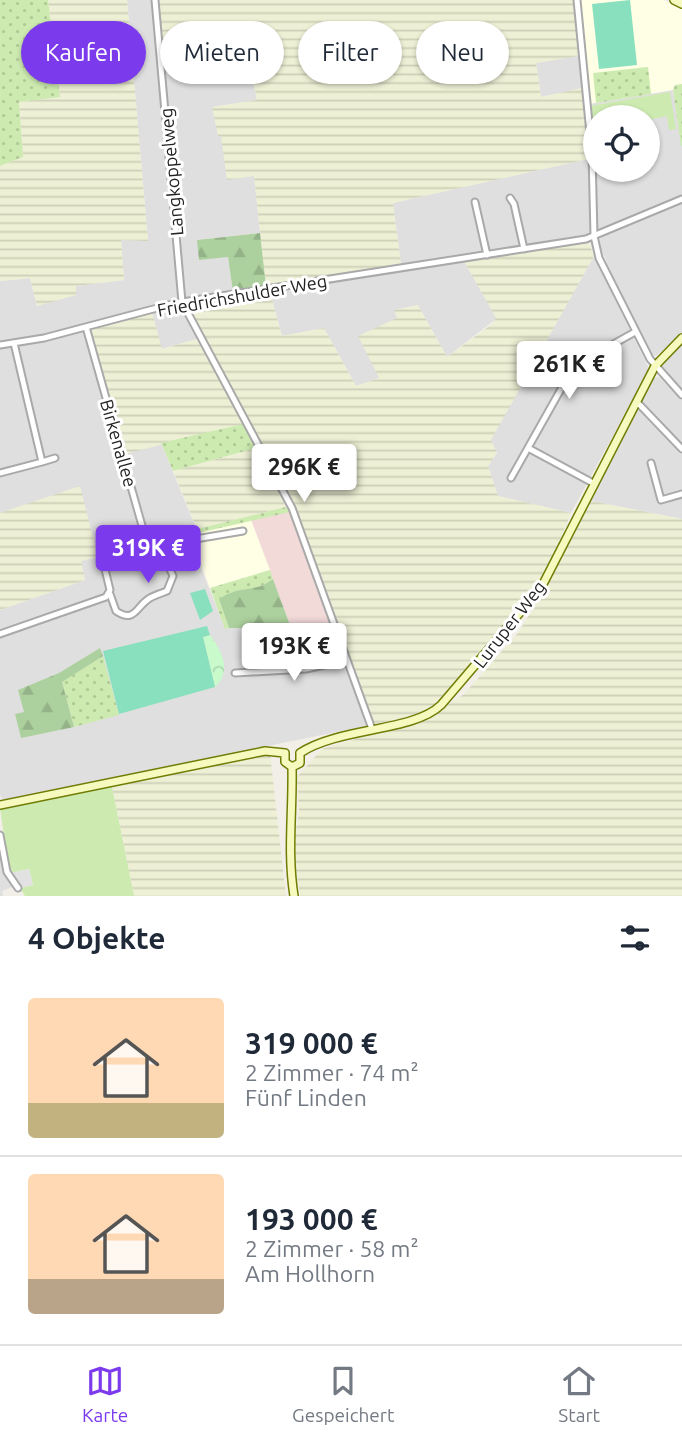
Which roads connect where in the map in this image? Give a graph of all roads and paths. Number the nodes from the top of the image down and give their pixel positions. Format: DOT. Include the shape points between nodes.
graph roads {
  1 [pos="155,0"];
  2 [pos="577,0"];
  3 [pos="674,0"];
  4 [pos="682,4"];
  5 [pos="510,198"];
  6 [pos="682,199"];
  7 [pos="475,202"];
  8 [pos="594,236"];
  9 [pos="524,249"];
  10 [pos="487,255"];
  11 [pos="182,302"];
  12 [pos="86,327"];
  13 [pos="635,332"];
  14 [pos="682,338"];
  15 [pos="14,343"];
  16 [pos="0,345"];
  17 [pos="547,351"];
  18 [pos="574,366"];
  19 [pos="655,366"];
  20 [pos="682,396"];
  21 [pos="637,402"];
  22 [pos="528,447"];
  23 [pos="682,449"];
  24 [pos="55,458"];
  25 [pos="43,462"];
  26 [pos="651,463"];
  27 [pos="0,473"];
  28 [pos="511,478"];
  29 [pos="593,483"];
  30 [pos="682,494"];
  31 [pos="243,531"];
  32 [pos="159,545"];
  33 [pos="148,547"];
  34 [pos="110,594"];
  35 [pos="0,634"];
  36 [pos="302,639"];
  37 [pos="347,660"];
  38 [pos="290,670"];
  39 [pos="235,673"];
  40 [pos="372,729"];
  41 [pos="285,752"];
  42 [pos="300,753"];
  43 [pos="292,767"];
  44 [pos="0,805"];
  45 [pos="0,835"];
  46 [pos="18,888"];
  47 [pos="295,896"];
  1 -- 11 [label="street, Langkoppelweg"];
  2 -- 8 [label="street" via="592,154"];
  3 -- 4 [label="street"];
  5 -- 9 [label="street"];
  6 -- 8 [label="street, Friedrichshulder Weg"];
  7 -- 10 [label="street"];
  8 -- 9 [label="street, Friedrichshulder Weg"];
  8 -- 13 [label="street" via="609,281"];
  9 -- 10 [label="street, Friedrichshulder Weg"];
  10 -- 11 [label="street, Friedrichshulder Weg"];
  11 -- 12 [label="street, Friedrichshulder Weg"];
  11 -- 37 [label="street" via="292,508"];
  12 -- 15 [label="street, Friedrichshulder Weg"];
  12 -- 33 [label="street, Birkenallee"];
  13 -- 18 [label="street"];
  13 -- 19 [label="street"];
  14 -- 19 [label="street, Luruper Weg"];
  15 -- 16 [label="street, Friedrichshulder Weg"];
  15 -- 25 [label="street"];
  17 -- 18 [label="street"];
  18 -- 22 [label="street"];
  19 -- 20 [label="street"];
  19 -- 21 [label="street, Luruper Weg"];
  21 -- 23 [label="street"];
  21 -- 29 [label="street, Luruper Weg"];
  22 -- 28 [label="street"];
  22 -- 29 [label="street"];
  24 -- 25 [label="street"];
  25 -- 27 [label="street"];
  26 -- 30 [label="street" via="661,500"];
  29 -- 40 [label="street, Luruper Weg" via="541,588 472,671 432,712"];
  31 -- 32 [label="street"];
  32 -- 33 [label="street"];
  32 -- 34 [label="street" via="173,576 167,591 129,616 116,611"];
  33 -- 34 [label="street" via="106,557"];
  34 -- 35 [label="street"];
  36 -- 38 [label="street" via="286,641"];
  37 -- 38 [label="street"];
  37 -- 40 [label="street"];
  38 -- 39 [label="street"];
  40 -- 42 [label="street, Luruper Weg" via="326,739"];
  41 -- 42 [label="street" via="293,748"];
  41 -- 43 [label="street" via="285,762"];
  41 -- 44 [label="street" via="265,751"];
  42 -- 43 [label="street" via="300,762"];
  43 -- 47 [label="street" via="288,849"];
  45 -- 46 [label="street" via="7,872"];
}
